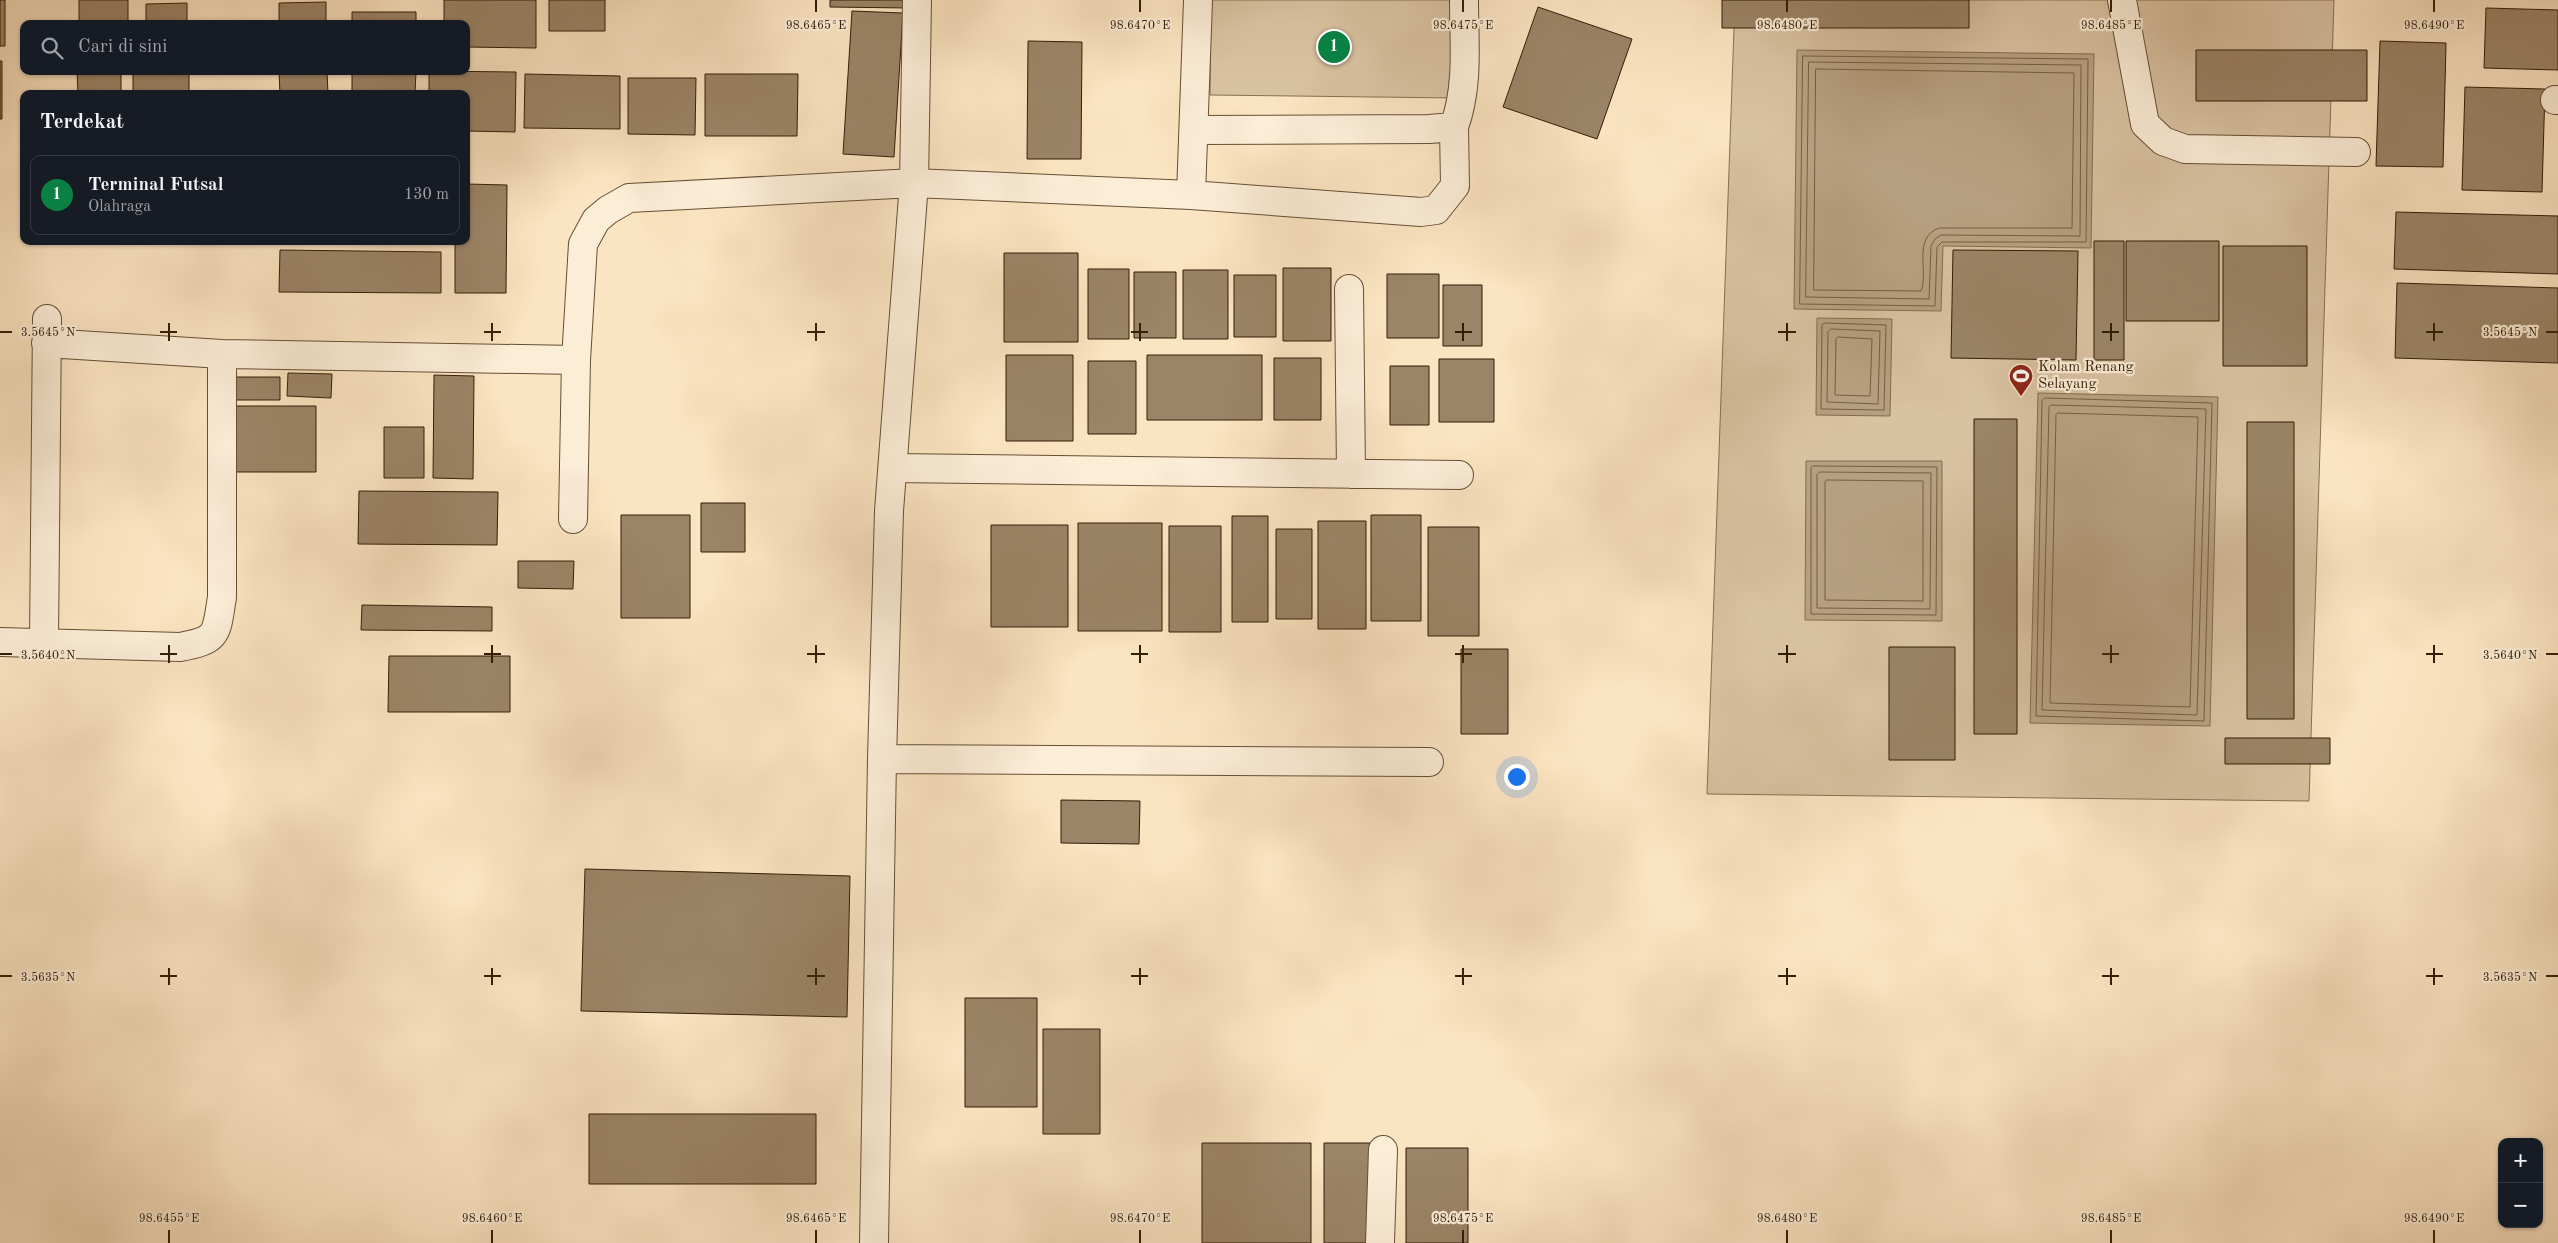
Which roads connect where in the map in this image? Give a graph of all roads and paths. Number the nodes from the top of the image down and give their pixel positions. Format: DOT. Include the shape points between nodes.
graph roads {
  1 [pos="917,0"];
  2 [pos="1198,0"];
  3 [pos="1464,0"];
  4 [pos="2122,0"];
  5 [pos="1454,126"];
  6 [pos="1195,130"];
  7 [pos="2356,152"];
  8 [pos="914,183"];
  9 [pos="1192,196"];
  10 [pos="1349,289"];
  11 [pos="222,354"];
  12 [pos="576,360"];
  13 [pos="893,468"];
  14 [pos="1351,474"];
  15 [pos="1459,475"];
  16 [pos="573,519"];
  17 [pos="0,642"];
  18 [pos="44,643"];
  19 [pos="882,759"];
  20 [pos="1429,762"];
  21 [pos="1383,1150"];
  22 [pos="874,1243"];
  23 [pos="1380,1243"];
  1 -- 8 [label="street"];
  2 -- 6 [label="street"];
  3 -- 5 [label="street" via="1464,82 1461,108"];
  4 -- 7 [label="street" via="2145,124 2162,141 2184,149"];
  5 -- 6 [label="street" via="1429,129"];
  5 -- 9 [label="street" via="1455,186 1436,210 1421,212"];
  6 -- 9 [label="street"];
  8 -- 9 [label="street"];
  8 -- 12 [label="street" via="629,198 596,220 583,244"];
  8 -- 13 [label="street"];
  10 -- 14 [label="street"];
  11 -- 12 [label="street"];
  11 -- 18 [label="street" via="222,597 217,628 205,643 180,647"];
  11 -- 18 [label="street" via="47,331"];
  12 -- 16 [label="street"];
  13 -- 14 [label="street"];
  13 -- 19 [label="street"];
  14 -- 15 [label="street"];
  17 -- 18 [label="street"];
  19 -- 20 [label="street"];
  19 -- 22 [label="street"];
  21 -- 23 [label="street"];
}
